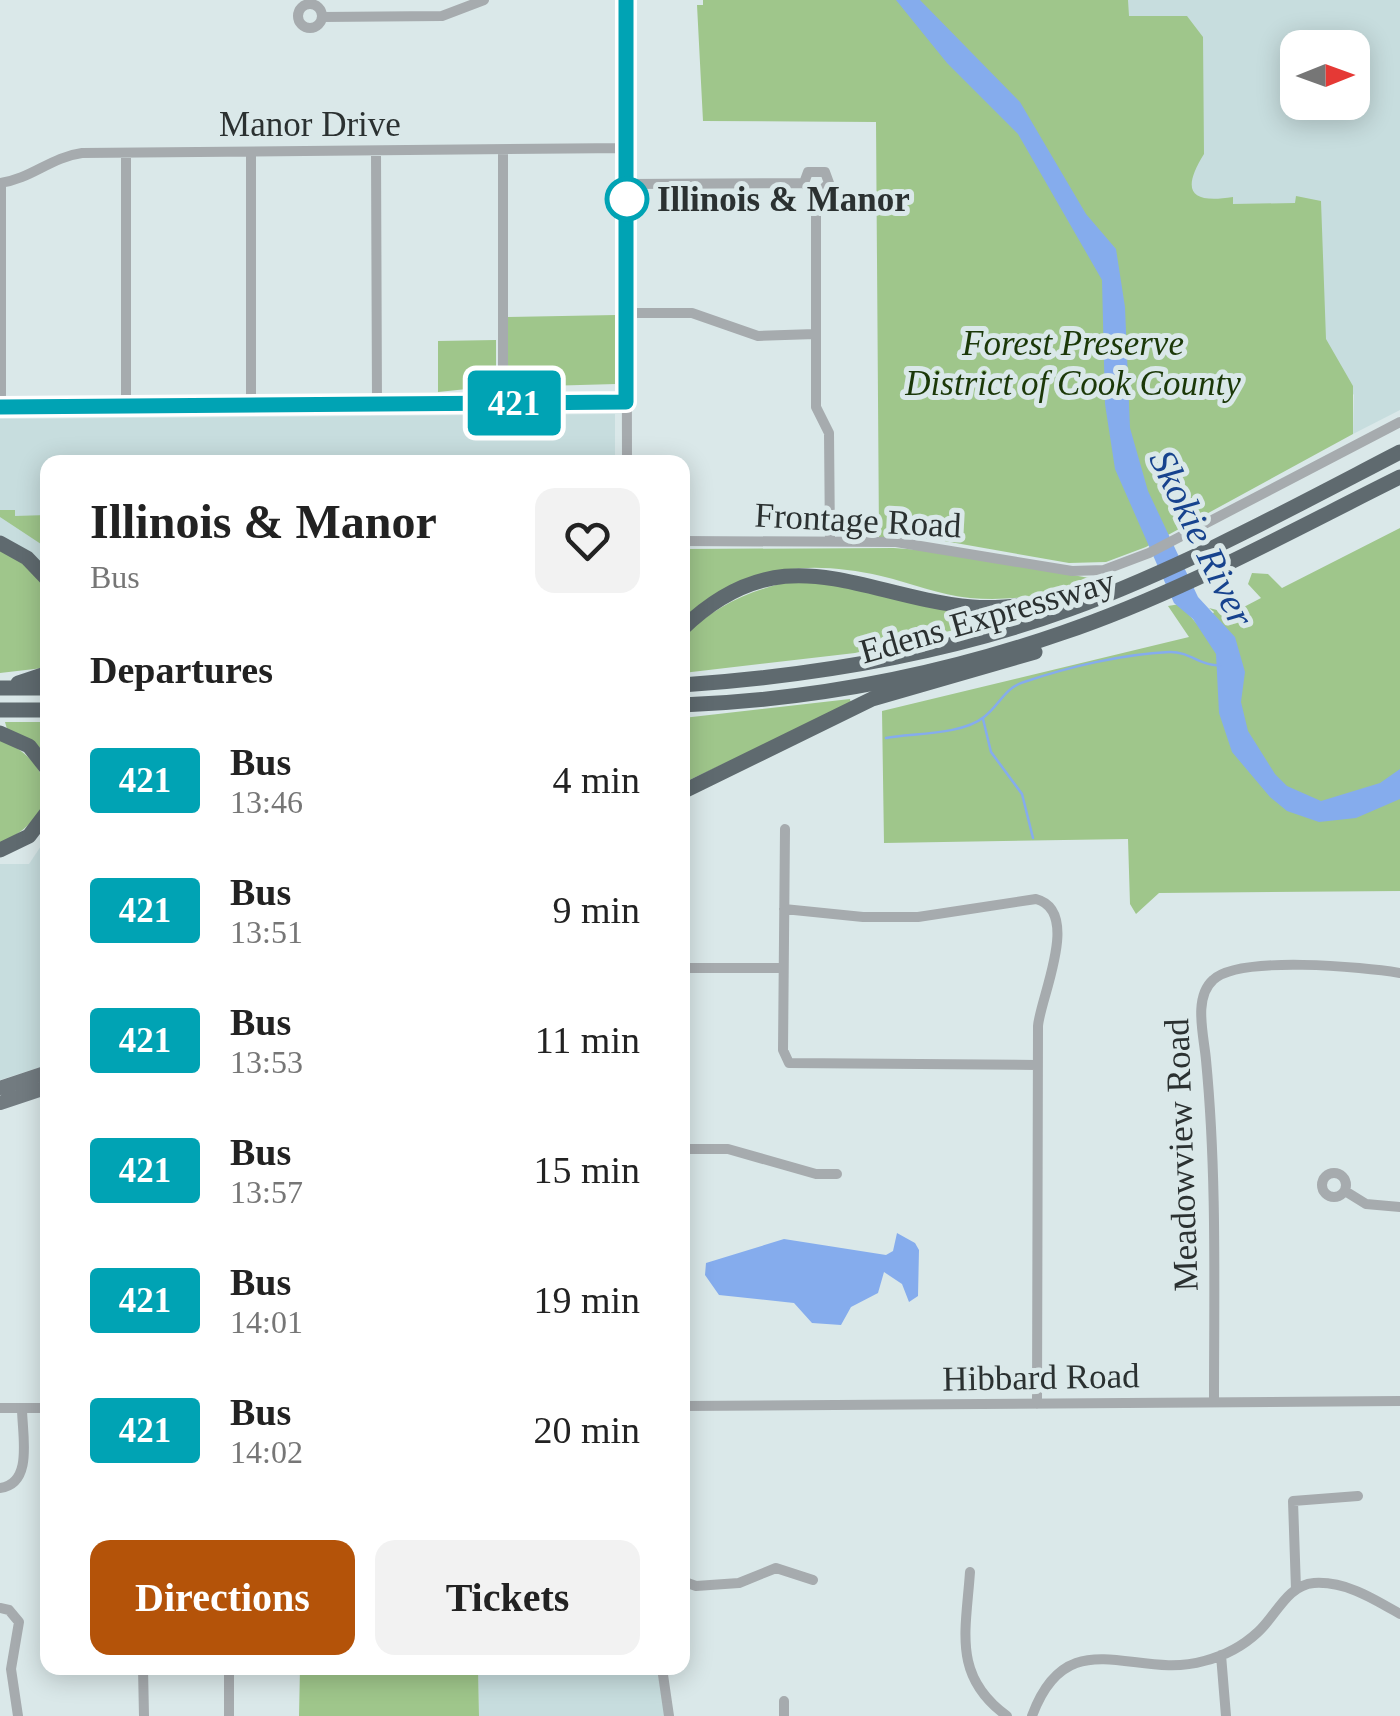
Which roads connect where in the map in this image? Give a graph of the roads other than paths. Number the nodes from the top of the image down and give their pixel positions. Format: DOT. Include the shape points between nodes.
graph roads {
  1 [pos="484,0"];
  2 [pos="626,0"];
  3 [pos="322,17"];
  4 [pos="627,148"];
  5 [pos="502,150"];
  6 [pos="376,151"];
  7 [pos="126,152"];
  8 [pos="251,152"];
  9 [pos="0,183"];
  10 [pos="627,184"];
  11 [pos="628,313"];
  12 [pos="815,334"];
  13 [pos="626,402"];
  14 [pos="503,403"];
  15 [pos="376,404"];
  16 [pos="126,405"];
  17 [pos="251,405"];
  18 [pos="1,408"];
  19 [pos="1400,422"];
  20 [pos="1400,452"];
  21 [pos="626,455"];
  22 [pos="1400,477"];
  23 [pos="690,541"];
  24 [pos="830,542"];
  25 [pos="0,543"];
  26 [pos="40,572"];
  27 [pos="1094,599"];
  28 [pos="690,622"];
  29 [pos="1061,634"];
  30 [pos="40,676"];
  31 [pos="690,684"];
  32 [pos="2,688"];
  33 [pos="40,688"];
  34 [pos="690,704"];
  35 [pos="0,710"];
  36 [pos="40,710"];
  37 [pos="0,733"];
  38 [pos="40,760"];
  39 [pos="690,788"];
  40 [pos="40,822"];
  41 [pos="785,829"];
  42 [pos="0,850"];
  43 [pos="784,909"];
  44 [pos="690,968"];
  45 [pos="783,968"];
  46 [pos="1400,973"];
  47 [pos="1037,1065"];
  48 [pos="40,1075"];
  49 [pos="0,1088"];
  50 [pos="40,1090"];
  51 [pos="0,1103"];
  52 [pos="690,1149"];
  53 [pos="837,1174"];
  54 [pos="1344,1191"];
  55 [pos="1400,1206"];
  56 [pos="1400,1401"];
  57 [pos="1214,1402"];
  58 [pos="1037,1404"];
  59 [pos="690,1406"];
  60 [pos="0,1408"];
  61 [pos="22,1408"];
  62 [pos="40,1408"];
  63 [pos="0,1488"];
  64 [pos="1358,1496"];
  65 [pos="970,1572"];
  66 [pos="813,1580"];
  67 [pos="690,1584"];
  68 [pos="1296,1589"];
  69 [pos="0,1608"];
  70 [pos="1400,1614"];
  71 [pos="1221,1655"];
  72 [pos="143,1675"];
  73 [pos="229,1675"];
  74 [pos="663,1675"];
  75 [pos="784,1702"];
  76 [pos="18,1716"];
  77 [pos="144,1716"];
  78 [pos="229,1716"];
  79 [pos="669,1716"];
  80 [pos="784,1716"];
  81 [pos="1007,1716"];
  82 [pos="1032,1716"];
  83 [pos="1226,1716"];
  1 -- 3 [label="street" via="442,16"];
  2 -- 4 [label="street"];
  4 -- 5 [label="street, Manor Drive"];
  4 -- 10 [label="street"];
  5 -- 6 [label="street, Manor Drive"];
  5 -- 14 [label="street"];
  6 -- 8 [label="street, Manor Drive"];
  6 -- 15 [label="street"];
  7 -- 8 [label="street, Manor Drive"];
  7 -- 9 [label="street, Manor Drive" via="72,154 29,177"];
  7 -- 16 [label="street"];
  8 -- 17 [label="street"];
  9 -- 18 [label="street"];
  10 -- 11 [label="street"];
  10 -- 12 [label="street" via="810,189"];
  11 -- 12 [label="street" via="692,313 758,336"];
  11 -- 13 [label="street"];
  12 -- 24 [label="street" via="816,407 829,433"];
  13 -- 14 [label="street"];
  13 -- 21 [label="street"];
  14 -- 15 [label="street"];
  15 -- 17 [label="street"];
  16 -- 17 [label="street"];
  16 -- 18 [label="street"];
  19 -- 24 [label="street, Frontage Road" via="1120,567 1088,572 942,547"];
  20 -- 27 [label="highway, Edens Expressway" via="1181,563"];
  22 -- 29 [label="highway, Edens Expressway" via="1190,581"];
  23 -- 24 [label="street, Frontage Road"];
  25 -- 26 [label="highway"];
  27 -- 28 [label="highway" via="975,607 791,573 728,592"];
  27 -- 31 [label="highway, Edens Expressway" via="919,653"];
  29 -- 34 [label="highway, Edens Expressway" via="878,682"];
  29 -- 39 [label="highway" via="1044,649 872,699"];
  30 -- 32 [label="highway"];
  32 -- 33 [label="highway"];
  35 -- 36 [label="highway"];
  37 -- 38 [label="highway" via="29,746"];
  40 -- 42 [label="highway" via="29,836"];
  41 -- 43 [label="street"];
  43 -- 45 [label="street"];
  43 -- 47 [label="street" via="889,918 1047,902 1055,920 1056,960 1039,1016"];
  44 -- 45 [label="street"];
  45 -- 47 [label="street" via="784,1050 793,1064"];
  46 -- 57 [label="street, Meadowview Road" via="1247,968 1222,974 1206,987"];
  47 -- 58 [label="street"];
  48 -- 49 [label="main road"];
  50 -- 51 [label="main road"];
  52 -- 53 [label="street" via="728,1149"];
  54 -- 55 [label="street" via="1366,1204"];
  56 -- 57 [label="street, Hibbard Road"];
  57 -- 58 [label="street, Hibbard Road"];
  58 -- 59 [label="street, Hibbard Road"];
  60 -- 61 [label="street"];
  61 -- 62 [label="street"];
  61 -- 63 [label="street" via="22,1475"];
  64 -- 68 [label="street" via="1294,1501"];
  65 -- 81 [label="street" via="967,1660 980,1694"];
  66 -- 67 [label="street" via="776,1568 739,1583"];
  68 -- 70 [label="street" via="1311,1583 1346,1587"];
  68 -- 71 [label="street" via="1260,1630"];
  69 -- 76 [label="street" via="19,1622 11,1669"];
  71 -- 82 [label="street" via="1195,1664 1076,1662 1048,1685"];
  71 -- 83 [label="street"];
  72 -- 77 [label="street"];
  73 -- 78 [label="street"];
  74 -- 79 [label="street"];
  75 -- 80 [label="street"];
}
